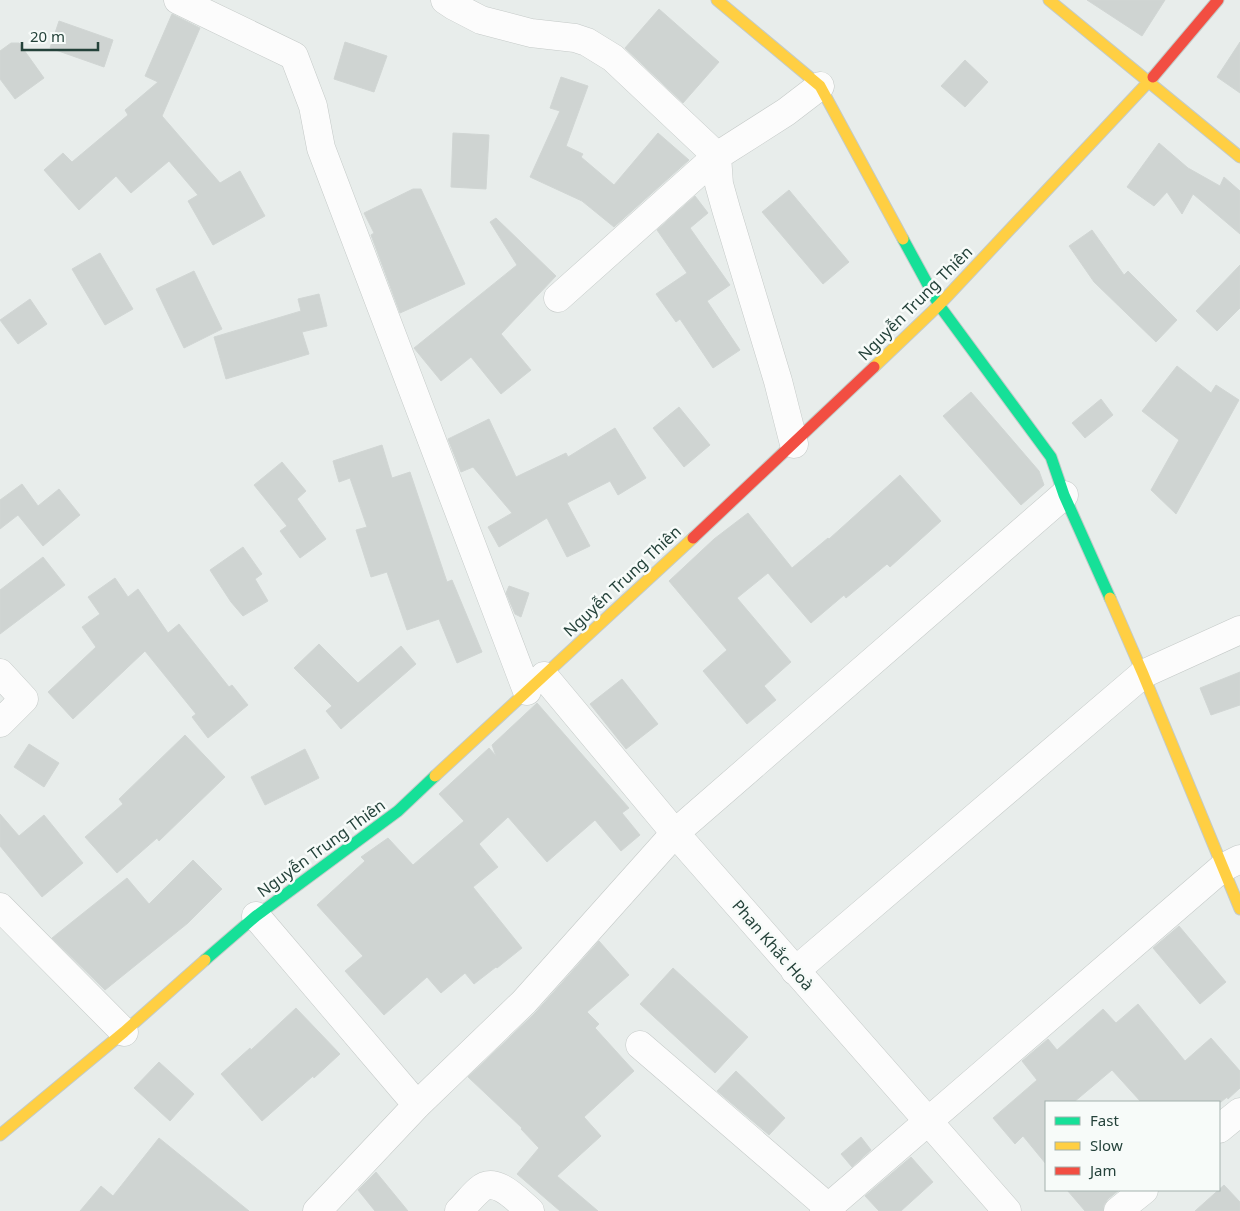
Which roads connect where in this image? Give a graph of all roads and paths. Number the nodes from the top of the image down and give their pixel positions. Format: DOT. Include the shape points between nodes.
graph roads {
  1 [pos="178,0"];
  2 [pos="445,0"];
  3 [pos="717,0"];
  4 [pos="1049,0"];
  5 [pos="1218,0"];
  6 [pos="1149,82"];
  7 [pos="820,86"];
  8 [pos="717,156"];
  9 [pos="1240,157"];
  10 [pos="558,298"];
  11 [pos="939,305"];
  12 [pos="794,444"];
  13 [pos="1064,495"];
  14 [pos="1240,630"];
  15 [pos="0,673"];
  16 [pos="1144,674"];
  17 [pos="536,684"];
  18 [pos="0,722"];
  19 [pos="675,833"];
  20 [pos="1231,863"];
  21 [pos="0,907"];
  22 [pos="1240,908"];
  23 [pos="256,916"];
  24 [pos="795,971"];
  25 [pos="124,1032"];
  26 [pos="640,1045"];
  27 [pos="417,1105"];
  28 [pos="1240,1112"];
  29 [pos="927,1120"];
  30 [pos="1220,1128"];
  31 [pos="0,1135"];
  32 [pos="1143,1191"];
  33 [pos="826,1209"];
  34 [pos="317,1211"];
  35 [pos="459,1211"];
  36 [pos="530,1211"];
  37 [pos="1007,1211"];
  38 [pos="1118,1211"];
  1 -- 17 [label="street, Phan Khắc Hoà" via="294,56 313,106 320,148"];
  2 -- 8 [label="street" via="481,20 531,34 587,42 614,58"];
  3 -- 7 [label="street"];
  4 -- 6 [label="street"];
  5 -- 6 [label="street, Nguyễn Trung Thiên"];
  6 -- 9 [label="street"];
  6 -- 11 [label="street, Nguyễn Trung Thiên"];
  7 -- 8 [label="street"];
  7 -- 11 [label="street"];
  8 -- 10 [label="street"];
  8 -- 12 [label="street" via="719,184"];
  11 -- 12 [label="street, Nguyễn Trung Thiên"];
  11 -- 13 [label="street" via="1051,457"];
  12 -- 17 [label="street, Nguyễn Trung Thiên"];
  13 -- 16 [label="street"];
  13 -- 19 [label="street"];
  14 -- 16 [label="street"];
  15 -- 18 [label="street" via="24,698"];
  16 -- 20 [label="street"];
  16 -- 24 [label="street"];
  17 -- 19 [label="street, Phan Khắc Hoà"];
  17 -- 23 [label="street, Nguyễn Trung Thiên" via="398,812"];
  19 -- 24 [label="street, Phan Khắc Hoà"];
  19 -- 27 [label="street" via="524,1002"];
  20 -- 22 [label="street"];
  20 -- 29 [label="street"];
  21 -- 25 [label="street"];
  23 -- 25 [label="street, Nguyễn Trung Thiên"];
  23 -- 27 [label="street"];
  24 -- 29 [label="street, Phan Khắc Hoà"];
  25 -- 31 [label="street, Nguyễn Trung Thiên"];
  26 -- 33 [label="street"];
  27 -- 34 [label="street"];
  28 -- 30 [label="street"];
  29 -- 33 [label="street"];
  29 -- 37 [label="street, Phan Khắc Hoà"];
  32 -- 38 [label="street"];
  35 -- 36 [label="street" via="479,1189 491,1185 507,1191"];
}
